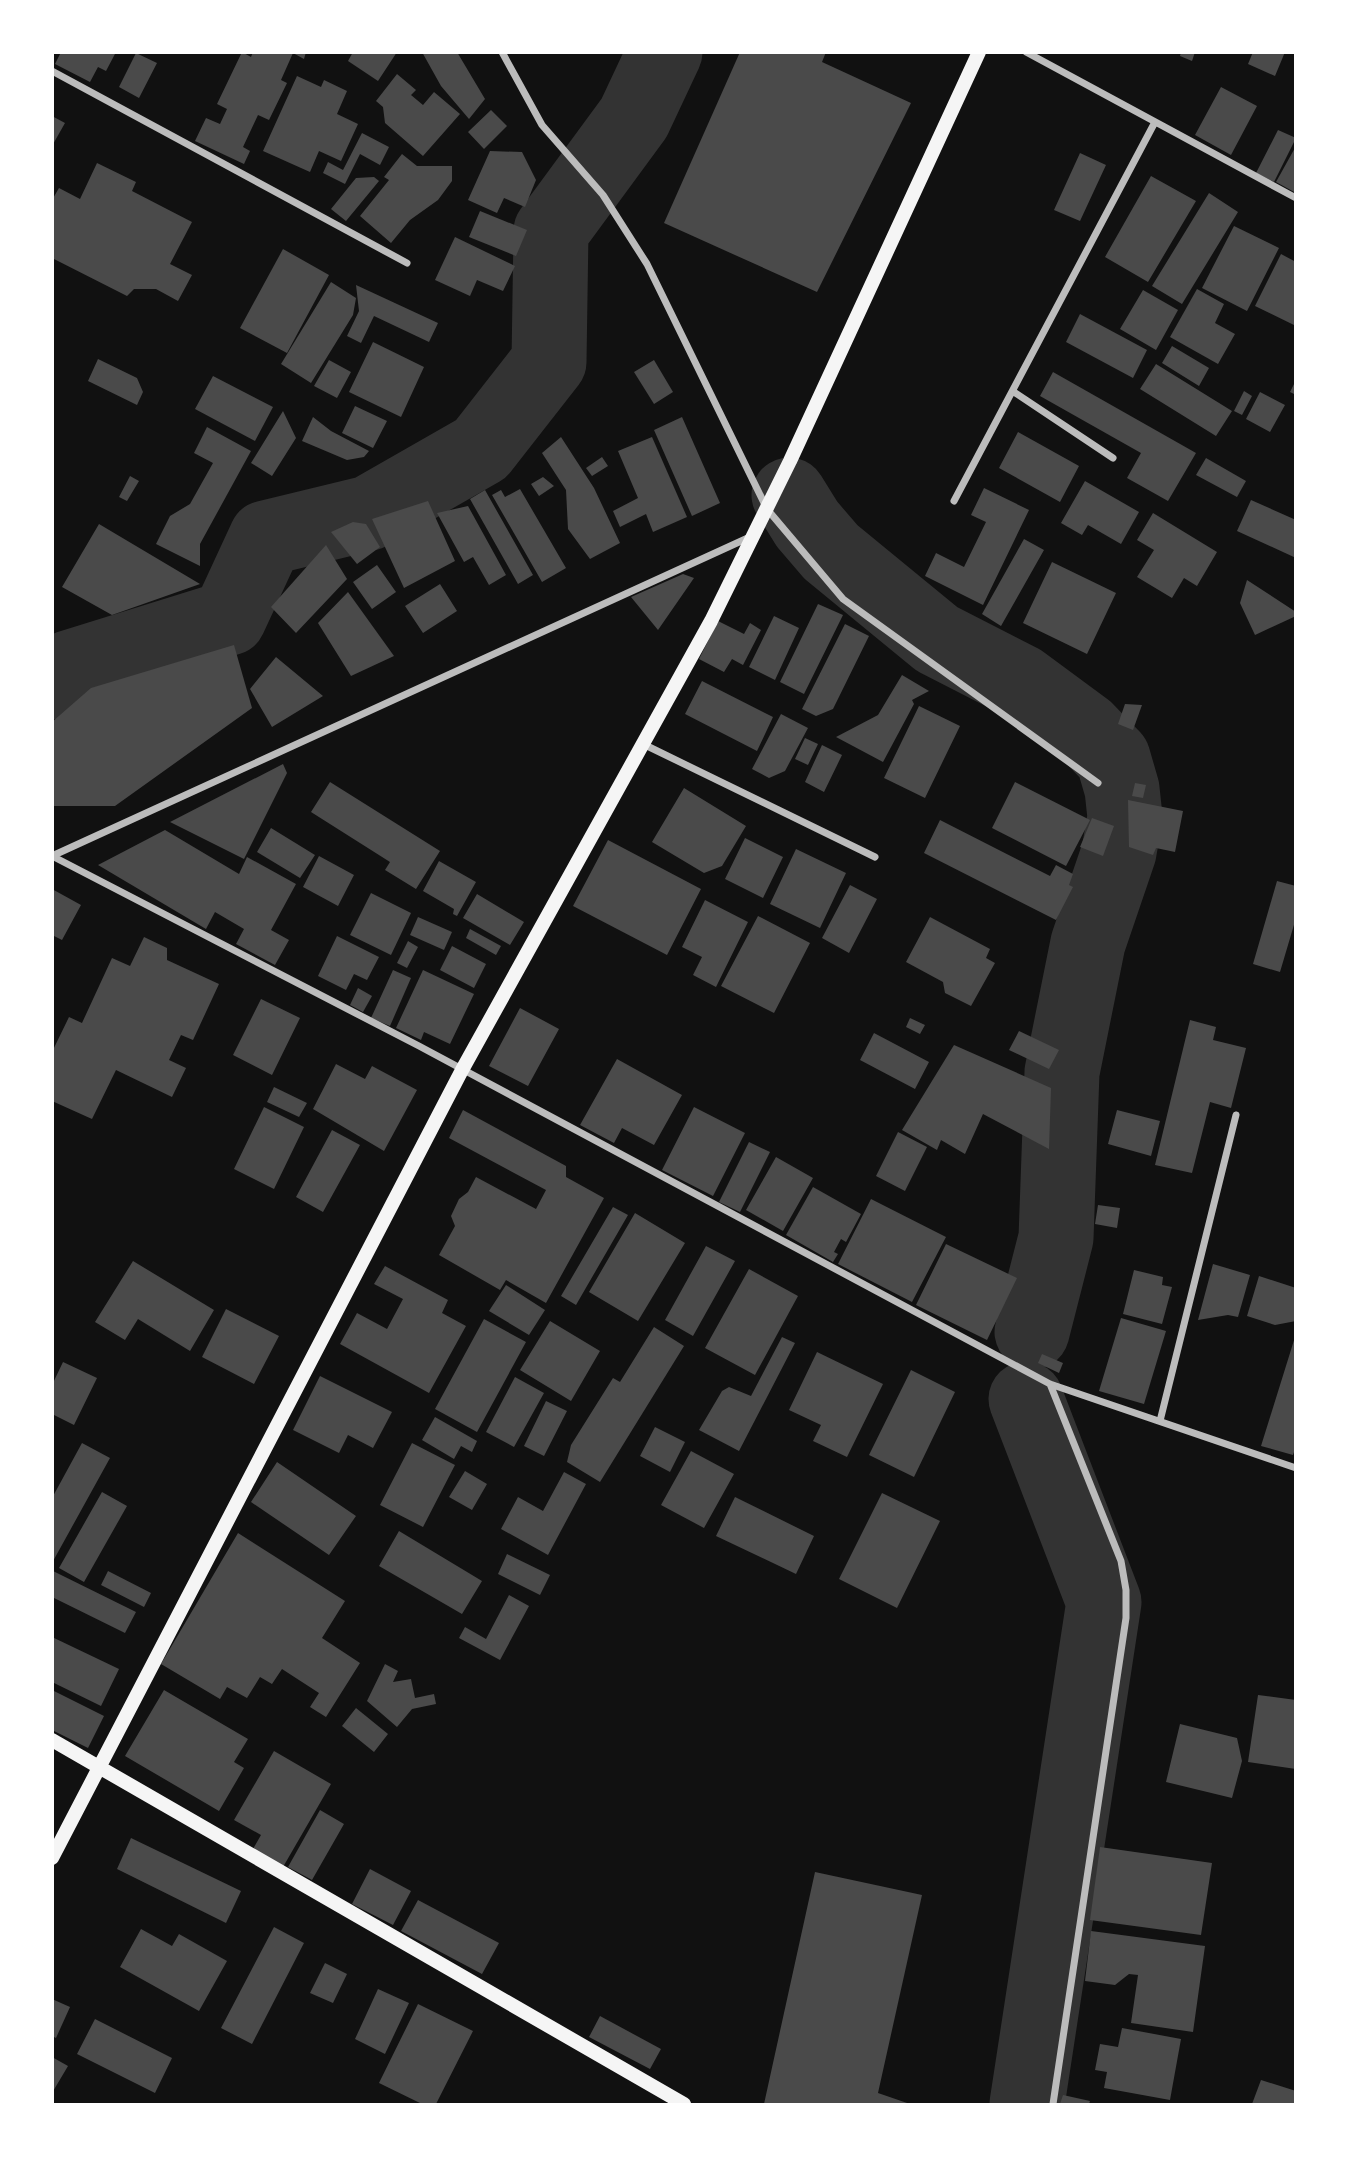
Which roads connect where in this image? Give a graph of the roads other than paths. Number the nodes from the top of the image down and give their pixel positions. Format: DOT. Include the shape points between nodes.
graph roads {
  1 [pos="502,52"];
  2 [pos="979,52"];
  3 [pos="1026,52"];
  4 [pos="52,71"];
  5 [pos="1155,122"];
  6 [pos="1296,198"];
  7 [pos="408,263"];
  8 [pos="1014,392"];
  9 [pos="1113,458"];
  10 [pos="954,501"];
  11 [pos="767,509"];
  12 [pos="754,535"];
  13 [pos="643,744"];
  14 [pos="1098,783"];
  15 [pos="52,856"];
  16 [pos="875,857"];
  17 [pos="462,1070"];
  18 [pos="1236,1115"];
  19 [pos="1049,1384"];
  20 [pos="1160,1421"];
  21 [pos="1296,1468"];
  22 [pos="52,1741"];
  23 [pos="100,1766"];
  24 [pos="52,1858"];
  25 [pos="684,2105"];
  26 [pos="1053,2105"];
  1 -- 11 [label="street" via="542,125 603,195 647,264"];
  2 -- 11 [label="main road"];
  3 -- 5 [label="street"];
  4 -- 7 [label="street"];
  5 -- 6 [label="street"];
  5 -- 8 [label="street"];
  8 -- 9 [label="street"];
  8 -- 10 [label="street"];
  11 -- 12 [label="main road"];
  11 -- 14 [label="street" via="843,599"];
  12 -- 13 [label="main road"];
  12 -- 15 [label="street"];
  13 -- 16 [label="street"];
  13 -- 17 [label="main road"];
  15 -- 17 [label="street"];
  17 -- 19 [label="street"];
  17 -- 23 [label="main road"];
  18 -- 20 [label="street"];
  19 -- 20 [label="street"];
  19 -- 26 [label="street" via="1121,1561 1126,1590 1126,1618"];
  20 -- 21 [label="street"];
  22 -- 23 [label="main road"];
  23 -- 24 [label="main road"];
  23 -- 25 [label="main road"];
}
